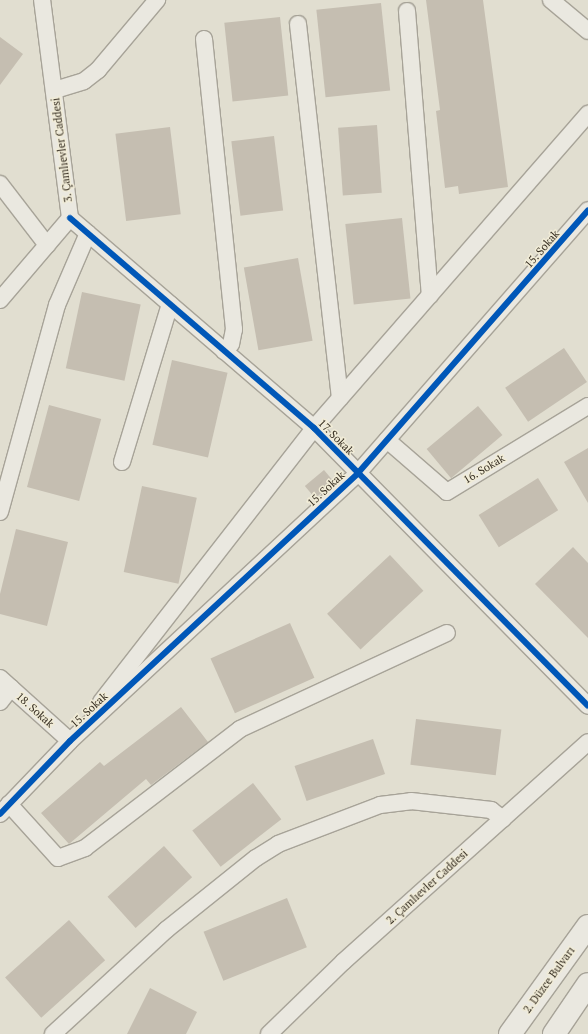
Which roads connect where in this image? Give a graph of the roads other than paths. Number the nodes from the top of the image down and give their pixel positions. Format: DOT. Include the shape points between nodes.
graph roads {
  1 [pos="42,0"];
  2 [pos="157,0"];
  3 [pos="551,0"];
  4 [pos="407,11"];
  5 [pos="298,24"];
  6 [pos="588,31"];
  7 [pos="204,39"];
  8 [pos="55,90"];
  9 [pos="588,114"];
  10 [pos="0,184"];
  11 [pos="588,210"];
  12 [pos="70,218"];
  13 [pos="88,233"];
  14 [pos="47,245"];
  15 [pos="430,295"];
  16 [pos="0,300"];
  17 [pos="170,304"];
  18 [pos="224,351"];
  19 [pos="340,398"];
  20 [pos="588,406"];
  21 [pos="314,428"];
  22 [pos="387,440"];
  23 [pos="122,462"];
  24 [pos="358,473"];
  25 [pos="0,512"];
  26 [pos="448,633"];
  27 [pos="6,683"];
  28 [pos="0,702"];
  29 [pos="588,706"];
  30 [pos="70,741"];
  31 [pos="588,742"];
  32 [pos="5,809"];
  33 [pos="503,819"];
  34 [pos="588,926"];
  35 [pos="588,984"];
  36 [pos="53,1034"];
  37 [pos="269,1034"];
  38 [pos="510,1034"];
  39 [pos="554,1034"];
  1 -- 8 [label="street, 3. Çamlıevler Caddesi"];
  2 -- 8 [label="street" via="98,70 84,81"];
  3 -- 6 [label="street"];
  4 -- 15 [label="street"];
  5 -- 19 [label="street"];
  7 -- 18 [label="street" via="234,329 231,344"];
  8 -- 12 [label="street, 3. Çamlıevler Caddesi"];
  9 -- 15 [label="street, 15. Sokak"];
  10 -- 14 [label="street"];
  11 -- 22 [label="street, 15. Sokak"];
  12 -- 13 [label="street, 17. Sokak"];
  12 -- 14 [label="street, 3. Çamlıevler Caddesi"];
  13 -- 17 [label="street, 17. Sokak"];
  13 -- 25 [label="street" via="57,305"];
  14 -- 16 [label="street, 3. Çamlıevler Caddesi"];
  15 -- 19 [label="street, 15. Sokak"];
  17 -- 18 [label="street, 17. Sokak"];
  17 -- 23 [label="street"];
  18 -- 21 [label="street, 17. Sokak"];
  19 -- 21 [label="street, 15. Sokak"];
  20 -- 22 [label="street, 16. Sokak" via="447,492"];
  21 -- 24 [label="street, 17. Sokak"];
  21 -- 30 [label="street, 15. Sokak"];
  22 -- 24 [label="street, 15. Sokak"];
  24 -- 29 [label="street, 17. Sokak"];
  24 -- 30 [label="street, 15. Sokak"];
  26 -- 32 [label="street" via="240,729 85,848 58,858"];
  27 -- 28 [label="street"];
  27 -- 30 [label="street, 18. Sokak"];
  30 -- 32 [label="street"];
  31 -- 33 [label="street, 2. Çamlıevler Caddesi"];
  33 -- 36 [label="street" via="491,810 411,801 380,805 278,844 256,858 166,930"];
  33 -- 37 [label="street, 2. Çamlıevler Caddesi" via="343,962"];
  34 -- 38 [label="street, 2. Düzce Bulvarı"];
  35 -- 39 [label="street"];
}
